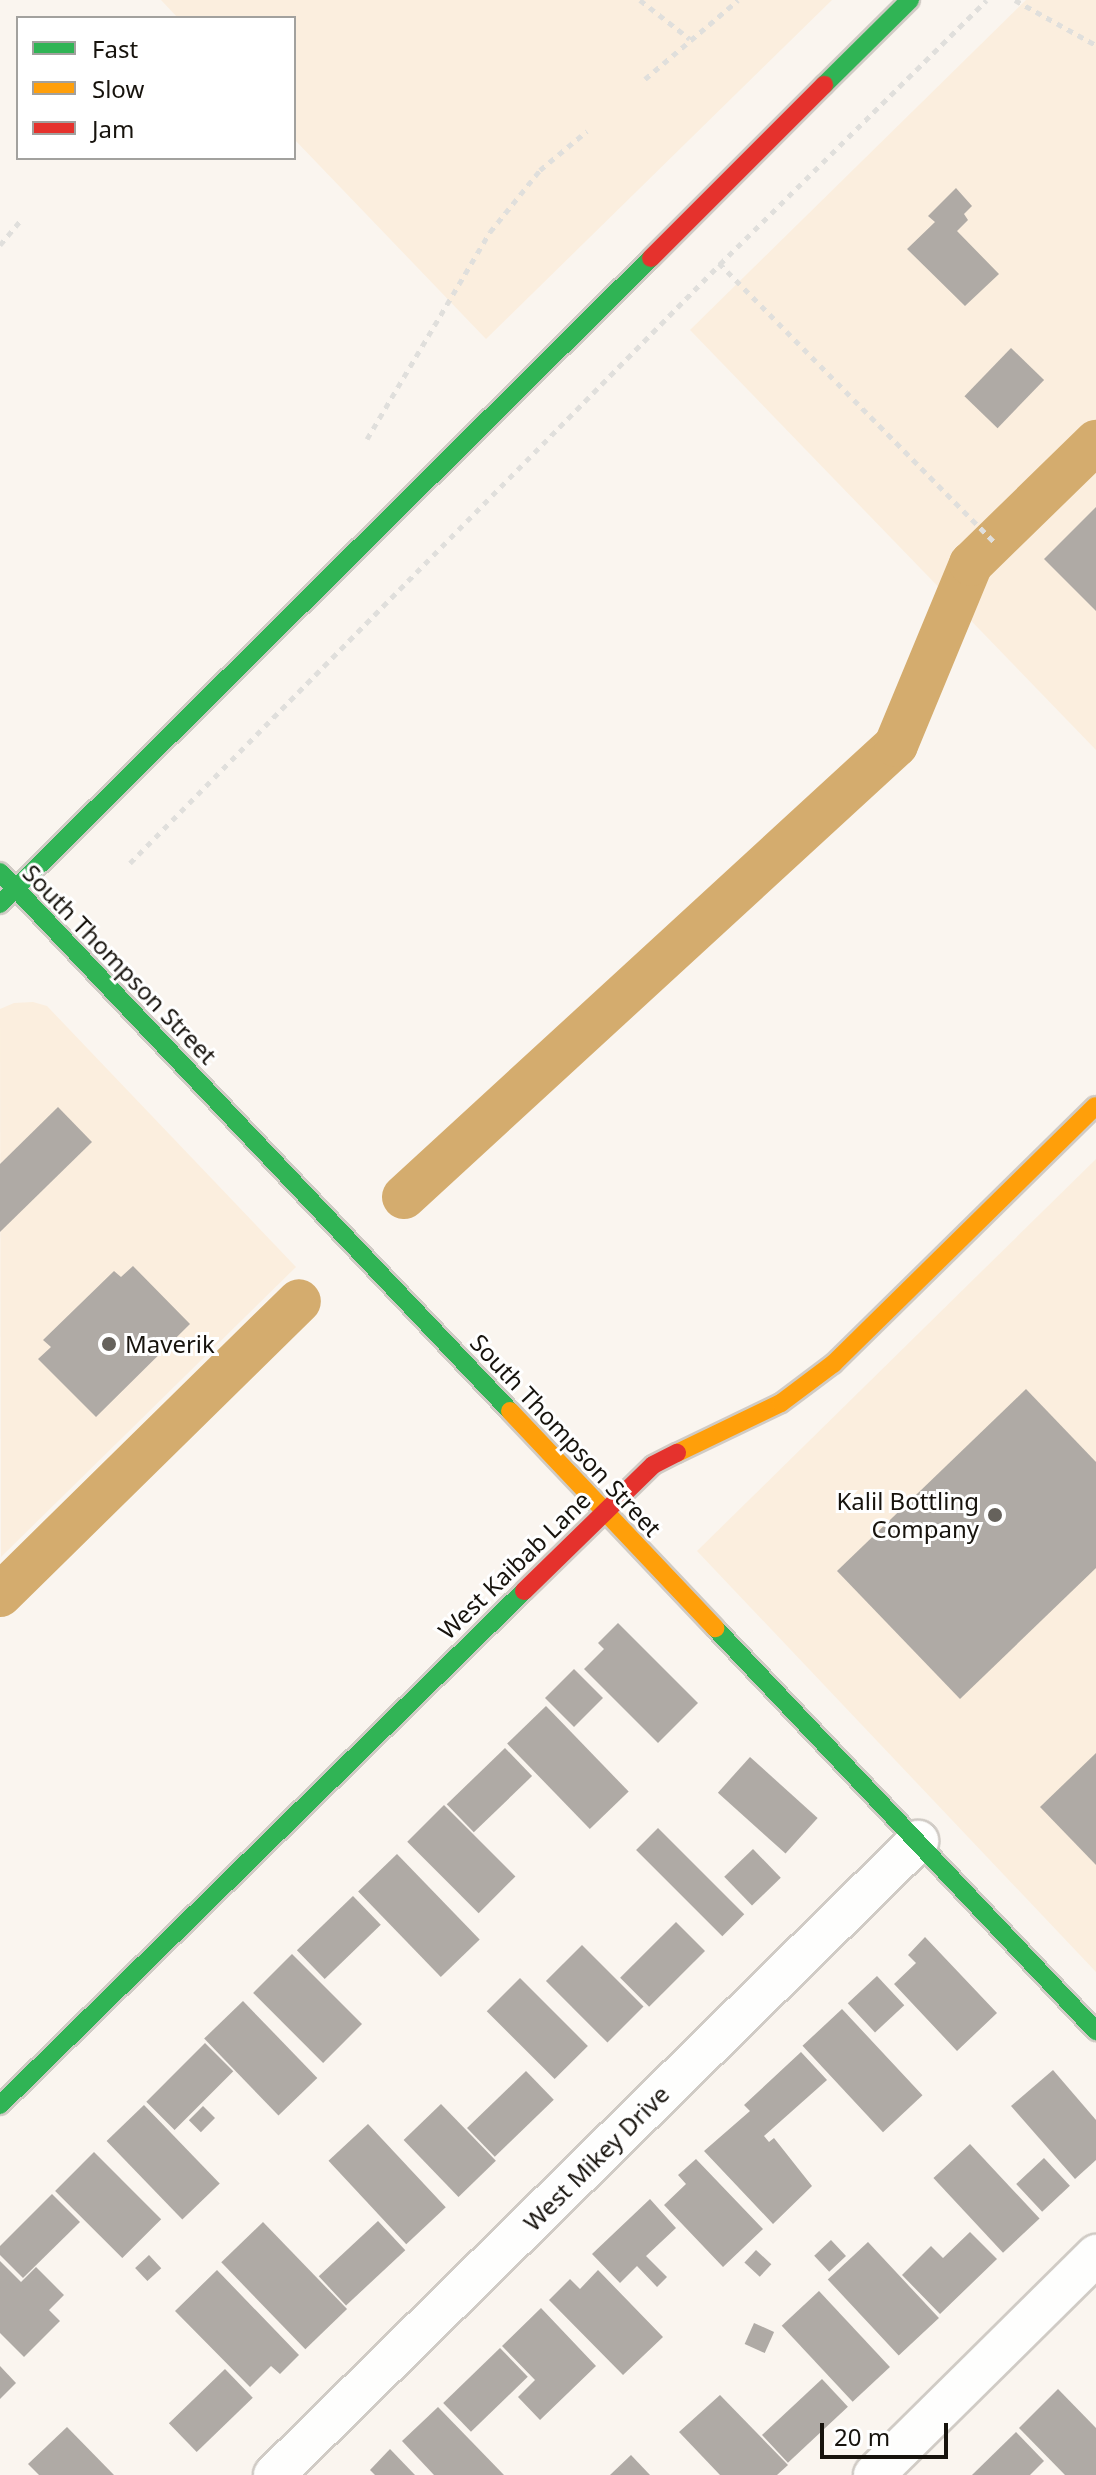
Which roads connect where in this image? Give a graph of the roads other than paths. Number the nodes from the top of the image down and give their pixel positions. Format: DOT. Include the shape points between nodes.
graph roads {
  1 [pos="910,0"];
  2 [pos="0,872"];
  3 [pos="16,888"];
  4 [pos="0,904"];
  5 [pos="1096,1106"];
  6 [pos="604,1510"];
  7 [pos="918,1841"];
  8 [pos="1096,2031"];
  9 [pos="0,2105"];
  10 [pos="1096,2255"];
  11 [pos="274,2475"];
  12 [pos="874,2475"];
  1 -- 3 [label="street"];
  2 -- 3 [label="street, South Thompson Street"];
  3 -- 4 [label="street"];
  3 -- 6 [label="street, South Thompson Street"];
  5 -- 6 [label="street, West Kaibab Lane" via="833,1364 781,1403 653,1465"];
  6 -- 7 [label="street, South Thompson Street"];
  6 -- 9 [label="street, West Kaibab Lane"];
  7 -- 8 [label="street, South Thompson Street"];
  7 -- 11 [label="street, West Mikey Drive"];
  10 -- 12 [label="street"];
}
